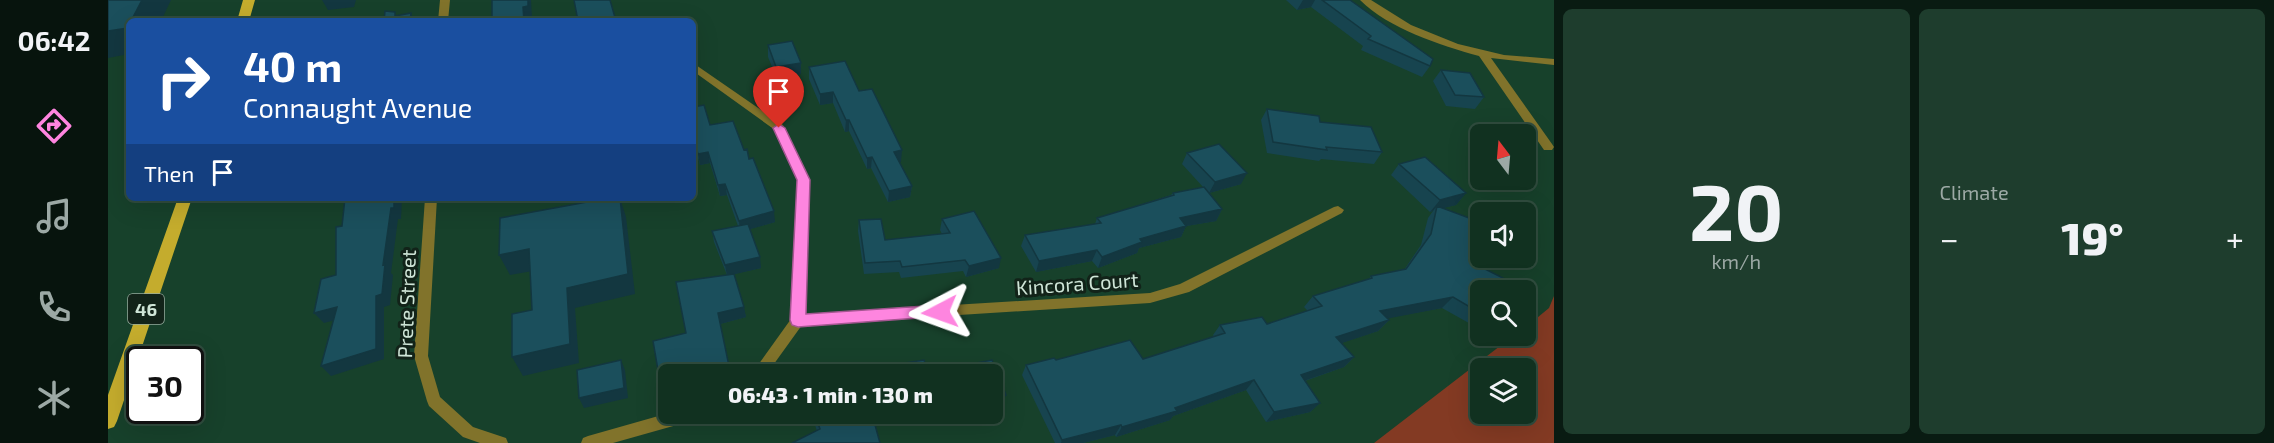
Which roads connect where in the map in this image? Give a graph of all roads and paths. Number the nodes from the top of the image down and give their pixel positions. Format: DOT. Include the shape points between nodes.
graph roads {
  1 [pos="249,0"];
  2 [pos="445,0"];
  3 [pos="1365,0"];
  4 [pos="244,18"];
  5 [pos="443,18"];
  6 [pos="1483,54"];
  7 [pos="1554,62"];
  8 [pos="696,68"];
  9 [pos="1548,147"];
  10 [pos="185,201"];
  11 [pos="432,201"];
  12 [pos="1338,210"];
  13 [pos="798,320"];
  14 [pos="766,364"];
  15 [pos="108,421"];
  16 [pos="658,423"];
  17 [pos="501,443"];
  18 [pos="588,443"];
  1 -- 4 [label="main road"];
  2 -- 5 [label="street"];
  3 -- 6 [label="street" via="1420,32"];
  6 -- 7 [label="street" via="1519,62"];
  6 -- 9 [label="street"];
  8 -- 13 [label="street" via="779,128 804,180"];
  10 -- 15 [label="main road, 46"];
  11 -- 17 [label="street, Prete Street" via="422,356 434,401 468,432"];
  12 -- 13 [label="street, Kincora Court" via="1184,288 1150,298"];
  13 -- 14 [label="street"];
  16 -- 18 [label="street"];
}
